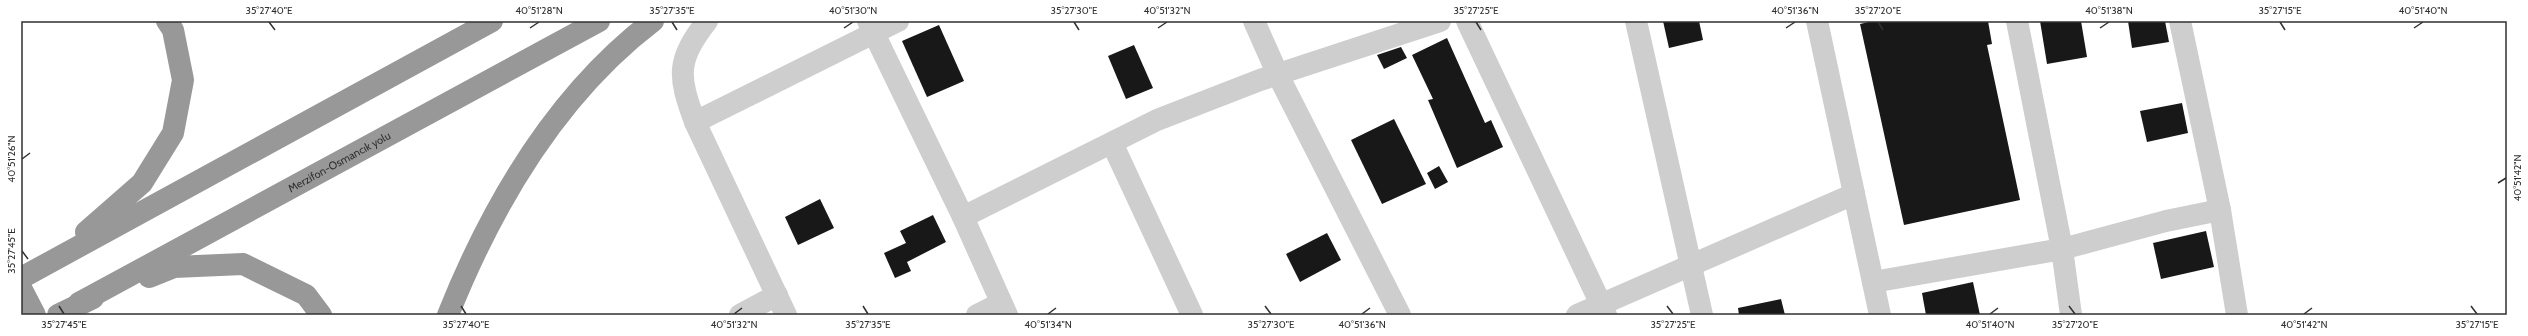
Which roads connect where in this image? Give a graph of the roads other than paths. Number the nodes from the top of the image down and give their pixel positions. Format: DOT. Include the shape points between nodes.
graph roads {
  1 [pos="167,21"];
  2 [pos="492,21"];
  3 [pos="599,21"];
  4 [pos="653,21"];
  5 [pos="707,21"];
  6 [pos="898,21"];
  7 [pos="1254,21"];
  8 [pos="1440,21"];
  9 [pos="1467,21"];
  10 [pos="1636,21"];
  11 [pos="1817,21"];
  12 [pos="2017,21"];
  13 [pos="2180,21"];
  14 [pos="871,27"];
  15 [pos="1278,74"];
  16 [pos="695,122"];
  17 [pos="1112,143"];
  18 [pos="1854,194"];
  19 [pos="2220,210"];
  20 [pos="963,217"];
  21 [pos="2062,250"];
  22 [pos="55,259"];
  23 [pos="1691,264"];
  24 [pos="21,278"];
  25 [pos="1873,282"];
  26 [pos="21,288"];
  27 [pos="777,295"];
  28 [pos="79,303"];
  29 [pos="1004,309"];
  30 [pos="1603,309"];
  31 [pos="35,315"];
  32 [pos="58,315"];
  33 [pos="321,315"];
  34 [pos="448,315"];
  35 [pos="740,315"];
  36 [pos="786,315"];
  37 [pos="977,315"];
  38 [pos="1192,315"];
  39 [pos="1400,315"];
  40 [pos="1577,315"];
  41 [pos="1702,315"];
  42 [pos="1880,315"];
  43 [pos="2072,315"];
  44 [pos="2237,315"];
  1 -- 22 [label="highway" via="173,30 183,80 173,133 142,183"];
  2 -- 22 [label="highway"];
  3 -- 28 [label="highway, Merzifon-Osmancık yolu"];
  4 -- 34 [label="highway" via="599,69 559,116 502,201 476,250"];
  5 -- 16 [label="street" via="690,44 681,70"];
  6 -- 14 [label="street"];
  7 -- 15 [label="street"];
  8 -- 15 [label="street"];
  9 -- 30 [label="street"];
  10 -- 23 [label="street"];
  11 -- 18 [label="street"];
  12 -- 21 [label="street"];
  13 -- 19 [label="street"];
  14 -- 16 [label="street"];
  14 -- 20 [label="street"];
  15 -- 17 [label="street" via="1158,120"];
  15 -- 39 [label="street"];
  16 -- 27 [label="street"];
  17 -- 20 [label="street"];
  17 -- 38 [label="street"];
  18 -- 23 [label="street"];
  18 -- 25 [label="street"];
  19 -- 21 [label="street" via="2166,221"];
  19 -- 44 [label="street"];
  20 -- 29 [label="street"];
  21 -- 25 [label="street"];
  21 -- 43 [label="street"];
  22 -- 24 [label="highway"];
  23 -- 30 [label="street"];
  23 -- 41 [label="street"];
  25 -- 42 [label="street"];
  26 -- 31 [label="highway"];
  27 -- 35 [label="street"];
  27 -- 36 [label="street"];
  28 -- 32 [label="highway"];
  28 -- 33 [label="highway" via="174,267 243,264 306,295"];
  29 -- 37 [label="street"];
  30 -- 40 [label="street"];
}
